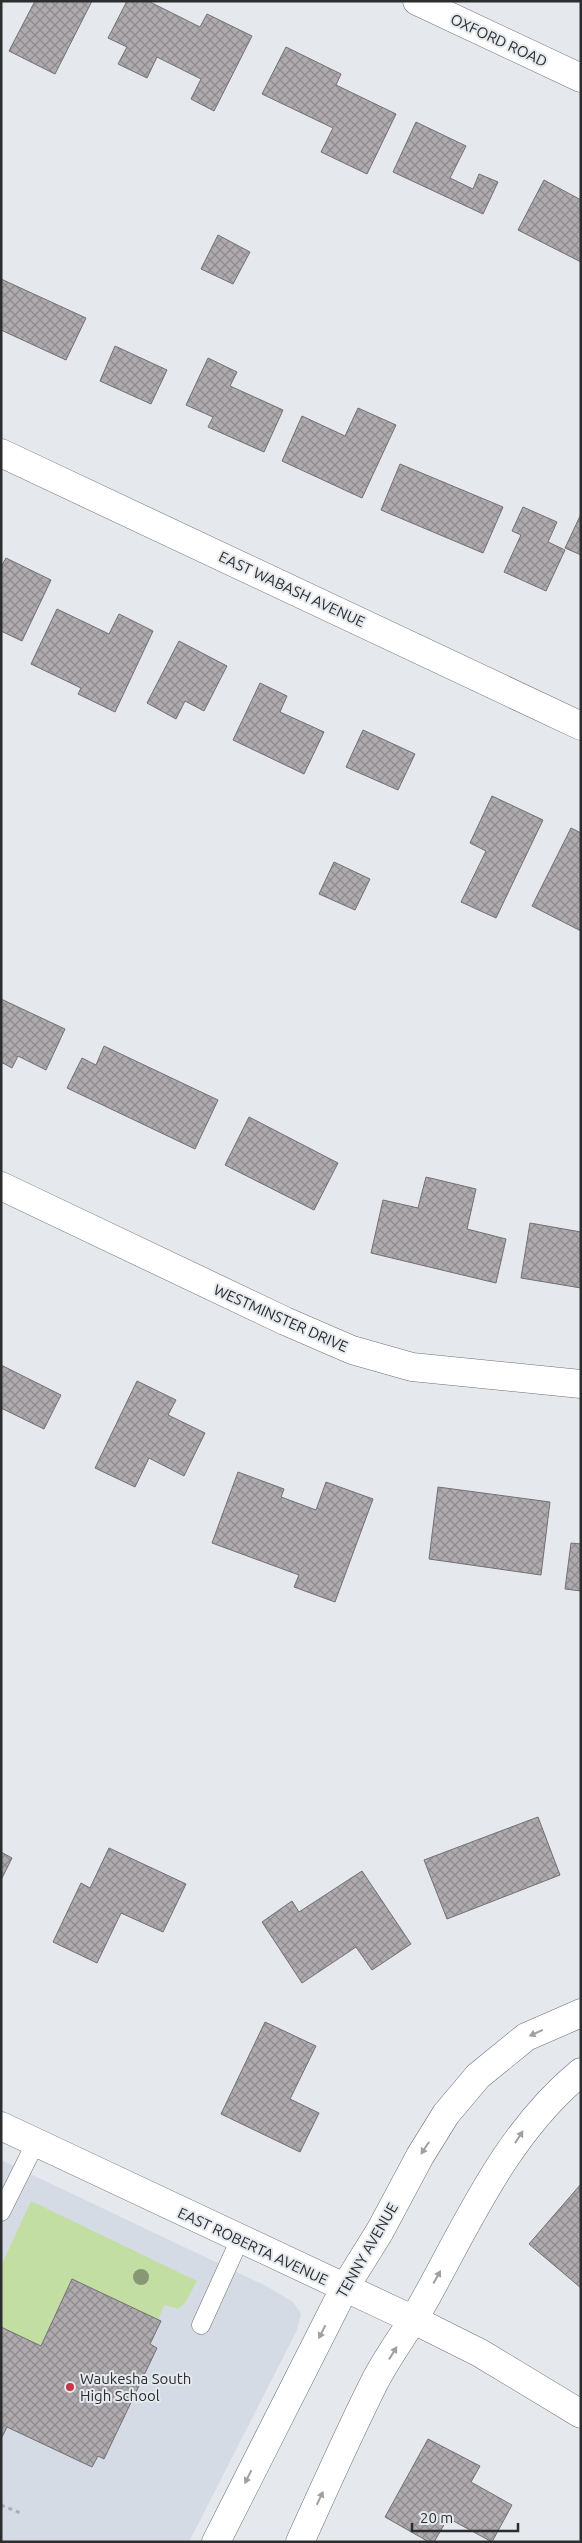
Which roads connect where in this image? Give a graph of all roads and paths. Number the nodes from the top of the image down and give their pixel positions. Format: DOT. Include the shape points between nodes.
graph roads {
  1 [pos="418,1"];
  2 [pos="581,78"];
  3 [pos="1,453"];
  4 [pos="581,726"];
  5 [pos="1,1186"];
  6 [pos="581,1384"];
  7 [pos="581,2013"];
  8 [pos="581,2072"];
  9 [pos="1,2126"];
  10 [pos="36,2142"];
  11 [pos="1,2212"];
  12 [pos="240,2239"];
  13 [pos="344,2289"];
  14 [pos="414,2320"];
  15 [pos="201,2325"];
  16 [pos="581,2414"];
  17 [pos="1,2505"];
  18 [pos="23,2514"];
  19 [pos="216,2542"];
  20 [pos="300,2542"];
  1 -- 2 [label="street, OXFORD ROAD"];
  3 -- 4 [label="street, EAST WABASH AVENUE"];
  5 -- 6 [label="street, WESTMINSTER DRIVE" via="284,1321 352,1350 412,1367"];
  7 -- 13 [label="street, TENNY AVENUE, one-way" via="526,2037 478,2076 446,2114"];
  14 -- 8 [label="street, one-way" via="484,2189 525,2128"];
  9 -- 10 [label="street, EAST ROBERTA AVENUE"];
  10 -- 11 [label="lane"];
  10 -- 12 [label="street, EAST ROBERTA AVENUE"];
  12 -- 13 [label="street, EAST ROBERTA AVENUE"];
  12 -- 15 [label="lane"];
  13 -- 14 [label="street, EAST ROBERTA AVENUE"];
  13 -- 19 [label="street, TENNY AVENUE, one-way"];
  14 -- 16 [label="street, EAST ROBERTA AVENUE" via="480,2353"];
  20 -- 14 [label="street, one-way" via="375,2381"];
  17 -- 18 [label="path"];
}
